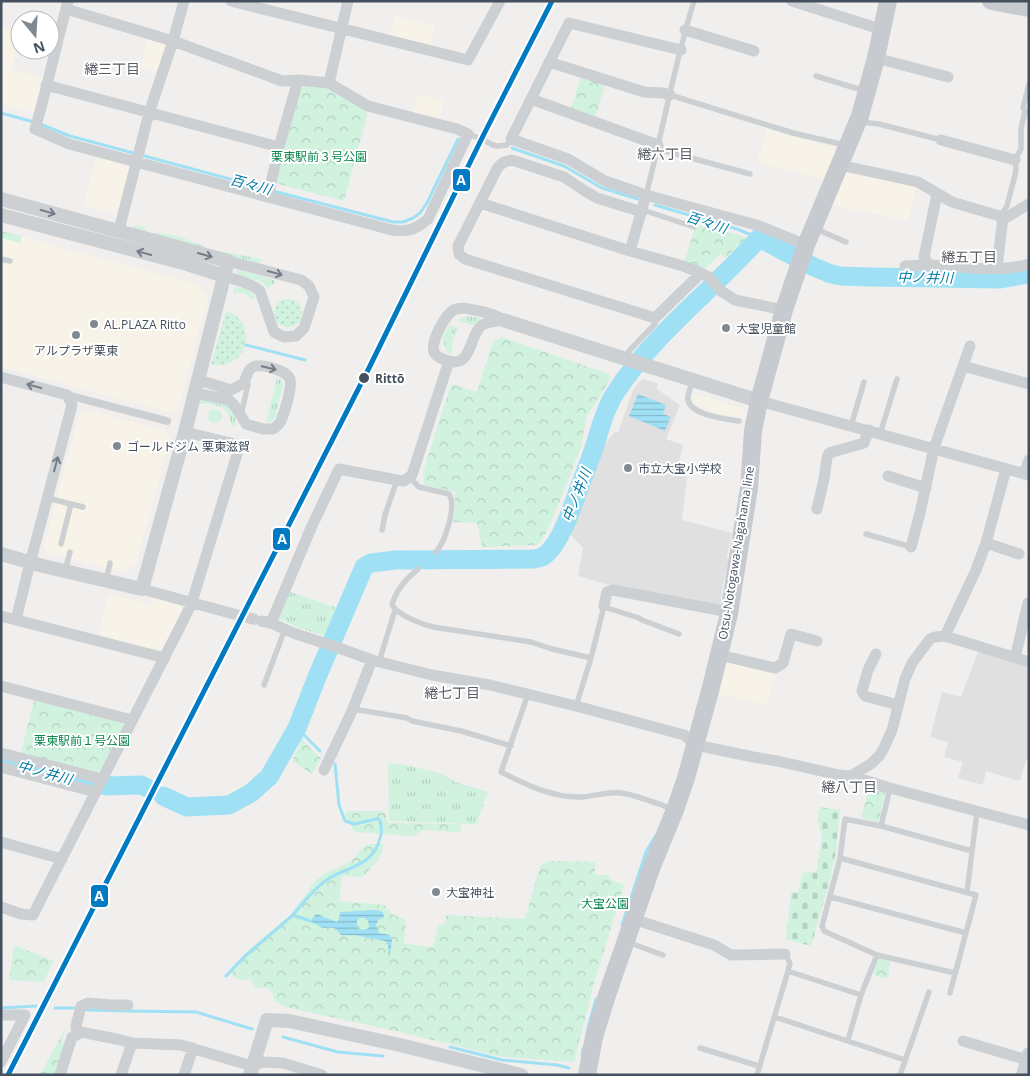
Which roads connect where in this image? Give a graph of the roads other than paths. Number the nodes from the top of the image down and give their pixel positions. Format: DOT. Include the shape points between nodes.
graph roads {
  1 [pos="184,1"];
  2 [pos="231,1"];
  3 [pos="348,1"];
  4 [pos="500,1"];
  5 [pos="694,1"];
  6 [pos="792,1"];
  7 [pos="888,1"];
  8 [pos="991,1"];
  9 [pos="67,5"];
  10 [pos="1029,8"];
  11 [pos="341,29"];
  12 [pos="685,30"];
  13 [pos="882,30"];
  14 [pos="174,41"];
  15 [pos="681,50"];
  16 [pos="754,51"];
  17 [pos="876,58"];
  18 [pos="549,62"];
  19 [pos="816,76"];
  20 [pos="948,77"];
  21 [pos="298,80"];
  22 [pos="329,83"];
  23 [pos="1029,84"];
  24 [pos="46,85"];
  25 [pos="867,92"];
  26 [pos="670,95"];
  27 [pos="530,99"];
  28 [pos="149,113"];
  29 [pos="858,121"];
  30 [pos="468,134"];
  31 [pos="511,139"];
  32 [pos="941,140"];
  33 [pos="847,145"];
  34 [pos="280,147"];
  35 [pos="658,147"];
  36 [pos="138,157"];
  37 [pos="1015,160"];
  38 [pos="840,165"];
  39 [pos="750,174"];
  40 [pos="268,193"];
  41 [pos="937,194"];
  42 [pos="646,195"];
  43 [pos="1,199"];
  44 [pos="480,203"];
  45 [pos="1029,204"];
  46 [pos="643,211"];
  47 [pos="1,215"];
  48 [pos="1003,219"];
  49 [pos="814,224"];
  50 [pos="694,227"];
  51 [pos="118,230"];
  52 [pos="846,242"];
  53 [pos="630,251"];
  54 [pos="802,256"];
  55 [pos="1,259"];
  56 [pos="10,261"];
  57 [pos="228,261"];
  58 [pos="1029,264"];
  59 [pos="905,266"];
  60 [pos="929,266"];
  61 [pos="997,268"];
  62 [pos="224,276"];
  63 [pos="705,276"];
  64 [pos="784,310"];
  65 [pos="656,318"];
  66 [pos="503,320"];
  67 [pos="970,346"];
  68 [pos="628,356"];
  69 [pos="449,360"];
  70 [pos="963,366"];
  71 [pos="247,376"];
  72 [pos="1,377"];
  73 [pos="897,379"];
  74 [pos="693,380"];
  75 [pos="864,382"];
  76 [pos="1029,384"];
  77 [pos="197,386"];
  78 [pos="67,395"];
  79 [pos="759,401"];
  80 [pos="241,415"];
  81 [pos="167,421"];
  82 [pos="738,421"];
  83 [pos="851,426"];
  84 [pos="869,430"];
  85 [pos="185,432"];
  86 [pos="880,434"];
  87 [pos="934,448"];
  88 [pos="1029,460"];
  89 [pos="1006,469"];
  90 [pos="1026,474"];
  91 [pos="888,476"];
  92 [pos="409,478"];
  93 [pos="397,480"];
  94 [pos="926,488"];
  95 [pos="47,498"];
  96 [pos="71,504"];
  97 [pos="83,507"];
  98 [pos="817,508"];
  99 [pos="382,530"];
  100 [pos="866,534"];
  101 [pos="986,543"];
  102 [pos="60,544"];
  103 [pos="911,547"];
  104 [pos="70,552"];
  105 [pos="436,552"];
  106 [pos="1,554"];
  107 [pos="1019,554"];
  108 [pos="30,562"];
  109 [pos="110,562"];
  110 [pos="418,569"];
  111 [pos="65,571"];
  112 [pos="106,580"];
  113 [pos="142,589"];
  114 [pos="192,602"];
  115 [pos="1028,603"];
  116 [pos="604,606"];
  117 [pos="395,610"];
  118 [pos="729,612"];
  119 [pos="230,613"];
  120 [pos="1,616"];
  121 [pos="16,620"];
  122 [pos="285,630"];
  123 [pos="679,634"];
  124 [pos="945,636"];
  125 [pos="817,641"];
  126 [pos="876,654"];
  127 [pos="719,655"];
  128 [pos="165,658"];
  129 [pos="591,658"];
  130 [pos="1015,658"];
  131 [pos="376,661"];
  132 [pos="1029,662"];
  133 [pos="264,685"];
  134 [pos="1,686"];
  135 [pos="528,694"];
  136 [pos="898,705"];
  137 [pos="576,706"];
  138 [pos="353,709"];
  139 [pos="132,720"];
  140 [pos="696,745"];
  141 [pos="510,746"];
  142 [pos="1,753"];
  143 [pos="1,767"];
  144 [pos="324,770"];
  145 [pos="851,776"];
  146 [pos="102,779"];
  147 [pos="890,788"];
  148 [pos="96,792"];
  149 [pos="675,810"];
  150 [pos="977,812"];
  151 [pos="881,826"];
  152 [pos="1029,826"];
  153 [pos="1,842"];
  154 [pos="972,851"];
  155 [pos="840,858"];
  156 [pos="62,859"];
  157 [pos="967,892"];
  158 [pos="831,897"];
  159 [pos="1,908"];
  160 [pos="634,919"];
  161 [pos="966,933"];
  162 [pos="625,941"];
  163 [pos="785,954"];
  164 [pos="663,955"];
  165 [pos="877,955"];
  166 [pos="788,971"];
  167 [pos="955,973"];
  168 [pos="929,992"];
  169 [pos="950,993"];
  170 [pos="861,995"];
  171 [pos="128,1005"];
  172 [pos="1,1015"];
  173 [pos="775,1017"];
  174 [pos="77,1035"];
  175 [pos="848,1040"];
  176 [pos="963,1041"];
  177 [pos="132,1043"];
  178 [pos="193,1048"];
  179 [pos="700,1048"];
  180 [pos="1028,1057"];
  181 [pos="905,1060"];
  182 [pos="1,1062"];
  183 [pos="759,1066"];
  184 [pos="251,1071"];
  185 [pos="60,1075"];
  186 [pos="122,1075"];
  187 [pos="184,1075"];
  188 [pos="322,1075"];
  189 [pos="522,1075"];
  190 [pos="587,1075"];
  191 [pos="756,1075"];
  192 [pos="900,1075"];
  193 [pos="1023,1075"];
  1 -- 14 [label="street"];
  2 -- 11 [label="street"];
  3 -- 11 [label="street"];
  4 -- 11 [label="street" via="468,60"];
  5 -- 12 [label="lane"];
  6 -- 13 [label="street"];
  7 -- 13 [label="main road, Otsu-Notogawa-Nagahama line"];
  8 -- 10 [label="main road"];
  9 -- 14 [label="street"];
  9 -- 24 [label="street"];
  11 -- 22 [label="street"];
  12 -- 15 [label="lane"];
  12 -- 16 [label="street"];
  13 -- 17 [label="main road, Otsu-Notogawa-Nagahama line"];
  14 -- 21 [label="street" via="282,80"];
  14 -- 28 [label="street"];
  15 -- 18 [label="street" via="569,23"];
  15 -- 26 [label="lane"];
  17 -- 20 [label="street"];
  17 -- 25 [label="main road, Otsu-Notogawa-Nagahama line"];
  18 -- 26 [label="street" via="644,92"];
  18 -- 27 [label="street"];
  19 -- 25 [label="lane"];
  21 -- 22 [label="street"];
  21 -- 34 [label="street"];
  22 -- 30 [label="street" via="368,106"];
  23 -- 37 [label="lane" via="1023,108 1021,149"];
  24 -- 28 [label="street"];
  24 -- 36 [label="street" via="35,129 69,144"];
  25 -- 29 [label="main road, Otsu-Notogawa-Nagahama line"];
  26 -- 33 [label="lane" via="784,130"];
  26 -- 35 [label="lane"];
  27 -- 31 [label="street"];
  27 -- 35 [label="street"];
  28 -- 34 [label="street"];
  28 -- 36 [label="street"];
  29 -- 32 [label="lane"];
  29 -- 33 [label="main road, Otsu-Notogawa-Nagahama line"];
  30 -- 31 [label="lane" via="497,146 507,145"];
  30 -- 40 [label="street" via="428,219 414,229 392,230"];
  31 -- 42 [label="street" via="568,159 605,181"];
  32 -- 37 [label="street"];
  33 -- 38 [label="main road, Otsu-Notogawa-Nagahama line"];
  34 -- 40 [label="street"];
  35 -- 39 [label="lane"];
  35 -- 42 [label="lane"];
  36 -- 40 [label="street"];
  36 -- 51 [label="street"];
  37 -- 48 [label="lane" via="1015,175"];
  38 -- 41 [label="street" via="918,182"];
  38 -- 49 [label="main road, Otsu-Notogawa-Nagahama line"];
  41 -- 48 [label="street"];
  41 -- 60 [label="street" via="924,257"];
  42 -- 46 [label="street"];
  42 -- 54 [label="street" via="760,226"];
  43 -- 51 [label="street, one-way"];
  44 -- 46 [label="street" via="498,167 512,160 564,177 597,198"];
  44 -- 53 [label="street"];
  44 -- 65 [label="street" via="458,246 459,254 465,259"];
  45 -- 48 [label="street"];
  46 -- 50 [label="lane"];
  46 -- 53 [label="street"];
  62 -- 47 [label="street, one-way"];
  48 -- 61 [label="street"];
  49 -- 52 [label="lane" via="823,232"];
  49 -- 54 [label="main road, Otsu-Notogawa-Nagahama line"];
  51 -- 57 [label="street, one-way"];
  53 -- 63 [label="street" via="683,266"];
  54 -- 64 [label="main road, Otsu-Notogawa-Nagahama line"];
  55 -- 56 [label="lane"];
  57 -- 62 [label="street"];
  57 -- 62 [label="street, one-way" via="301,280 309,286 314,297 304,328 296,336 284,337 274,332 257,288"];
  58 -- 61 [label="street"];
  59 -- 60 [label="street"];
  60 -- 61 [label="street"];
  62 -- 77 [label="street"];
  63 -- 64 [label="street" via="735,300"];
  63 -- 65 [label="street"];
  64 -- 79 [label="main road, Otsu-Notogawa-Nagahama line"];
  65 -- 68 [label="lane" via="655,324"];
  66 -- 68 [label="street"];
  66 -- 69 [label="street" via="482,324 462,360"];
  66 -- 69 [label="street" via="464,308 450,313 436,336 434,348 435,354"];
  67 -- 70 [label="street"];
  68 -- 74 [label="street"];
  69 -- 92 [label="street"];
  70 -- 76 [label="street"];
  70 -- 87 [label="street"];
  71 -- 77 [label="street" via="244,384 231,390"];
  71 -- 80 [label="lane"];
  71 -- 80 [label="street, one-way" via="253,367 263,366 281,371 289,377 291,384 280,424 273,430 246,424"];
  78 -- 72 [label="street, one-way"];
  73 -- 86 [label="lane"];
  74 -- 79 [label="street"];
  74 -- 82 [label="lane" via="687,398 694,409"];
  75 -- 83 [label="lane"];
  77 -- 80 [label="street" via="229,400"];
  77 -- 85 [label="street"];
  78 -- 81 [label="street"];
  95 -- 78 [label="street, one-way" via="72,405"];
  79 -- 83 [label="street"];
  79 -- 118 [label="main road, Otsu-Notogawa-Nagahama line"];
  83 -- 84 [label="street"];
  84 -- 86 [label="street"];
  84 -- 98 [label="street" via="864,444 829,453"];
  85 -- 113 [label="street"];
  85 -- 114 [label="street" via="235,444 238,452"];
  86 -- 87 [label="street"];
  87 -- 89 [label="street"];
  87 -- 94 [label="street"];
  88 -- 90 [label="street"];
  89 -- 90 [label="street"];
  89 -- 101 [label="street"];
  91 -- 94 [label="street"];
  92 -- 93 [label="street"];
  92 -- 105 [label="lane" via="419,487 449,494 452,498 448,528"];
  93 -- 99 [label="lane"];
  93 -- 122 [label="street" via="339,469 266,622"];
  94 -- 103 [label="street"];
  95 -- 96 [label="lane"];
  95 -- 108 [label="street"];
  96 -- 97 [label="lane"];
  96 -- 102 [label="lane"];
  100 -- 103 [label="lane"];
  101 -- 107 [label="street"];
  101 -- 124 [label="street"];
  104 -- 111 [label="lane"];
  106 -- 108 [label="street"];
  108 -- 111 [label="street"];
  108 -- 121 [label="street"];
  109 -- 112 [label="lane"];
  110 -- 117 [label="lane" via="394,599 392,605"];
  111 -- 112 [label="street"];
  112 -- 113 [label="street"];
  113 -- 114 [label="street"];
  114 -- 119 [label="street"];
  114 -- 128 [label="street"];
  115 -- 130 [label="street"];
  116 -- 118 [label="street" via="607,592 613,590"];
  116 -- 123 [label="lane"];
  116 -- 129 [label="lane"];
  117 -- 129 [label="lane" via="432,627 531,642"];
  117 -- 131 [label="lane"];
  118 -- 127 [label="main road, Otsu-Notogawa-Nagahama line"];
  120 -- 121 [label="street"];
  121 -- 128 [label="street"];
  122 -- 131 [label="street"];
  122 -- 133 [label="lane"];
  124 -- 130 [label="street"];
  124 -- 136 [label="street" via="930,639 912,663"];
  125 -- 127 [label="street" via="791,634 783,663 775,668"];
  126 -- 136 [label="street" via="862,692 865,696"];
  127 -- 140 [label="main road, Otsu-Notogawa-Nagahama line"];
  128 -- 139 [label="street"];
  129 -- 137 [label="lane"];
  130 -- 132 [label="street"];
  131 -- 135 [label="street"];
  131 -- 138 [label="street"];
  134 -- 139 [label="street"];
  135 -- 137 [label="street"];
  135 -- 141 [label="lane"];
  136 -- 145 [label="street" via="892,730 879,756"];
  137 -- 140 [label="street" via="684,735"];
  138 -- 141 [label="lane" via="407,718"];
  138 -- 144 [label="street"];
  139 -- 146 [label="street"];
  140 -- 145 [label="street"];
  140 -- 149 [label="main road, Otsu-Notogawa-Nagahama line"];
  141 -- 149 [label="lane" via="501,772 536,789 582,797 620,792"];
  142 -- 146 [label="street"];
  143 -- 148 [label="street"];
  145 -- 147 [label="street"];
  146 -- 148 [label="street"];
  147 -- 150 [label="street"];
  147 -- 151 [label="lane"];
  148 -- 156 [label="street"];
  149 -- 160 [label="main road, Otsu-Notogawa-Nagahama line"];
  150 -- 152 [label="street"];
  150 -- 154 [label="lane"];
  151 -- 154 [label="lane"];
  151 -- 155 [label="lane" via="845,819"];
  153 -- 156 [label="street"];
  154 -- 157 [label="lane"];
  155 -- 157 [label="lane"];
  155 -- 158 [label="lane"];
  156 -- 159 [label="street" via="33,915"];
  157 -- 161 [label="lane" via="976,895"];
  158 -- 161 [label="lane"];
  158 -- 165 [label="lane" via="822,926 824,931"];
  160 -- 162 [label="main road, Otsu-Notogawa-Nagahama line"];
  160 -- 163 [label="street" via="714,945 731,955"];
  161 -- 167 [label="lane"];
  162 -- 164 [label="lane"];
  162 -- 190 [label="main road, Otsu-Notogawa-Nagahama line" via="594,1037"];
  163 -- 166 [label="lane" via="790,963"];
  165 -- 167 [label="lane"];
  165 -- 170 [label="lane"];
  166 -- 170 [label="lane"];
  166 -- 173 [label="lane"];
  167 -- 169 [label="lane"];
  168 -- 181 [label="lane"];
  170 -- 175 [label="lane"];
  171 -- 174 [label="street" via="88,1003 81,1009"];
  172 -- 182 [label="street" via="26,1014"];
  173 -- 175 [label="lane"];
  173 -- 183 [label="lane"];
  174 -- 177 [label="street" via="81,1032"];
  174 -- 185 [label="street" via="72,1037"];
  175 -- 181 [label="lane"];
  176 -- 180 [label="street"];
  177 -- 178 [label="street"];
  177 -- 186 [label="street"];
  178 -- 184 [label="street"];
  178 -- 187 [label="street"];
  179 -- 183 [label="lane"];
  180 -- 193 [label="street"];
  181 -- 192 [label="lane"];
  183 -- 191 [label="lane"];
  184 -- 188 [label="street" via="262,1062 283,1063"];
  184 -- 189 [label="street" via="267,1020 282,1020"];
}
